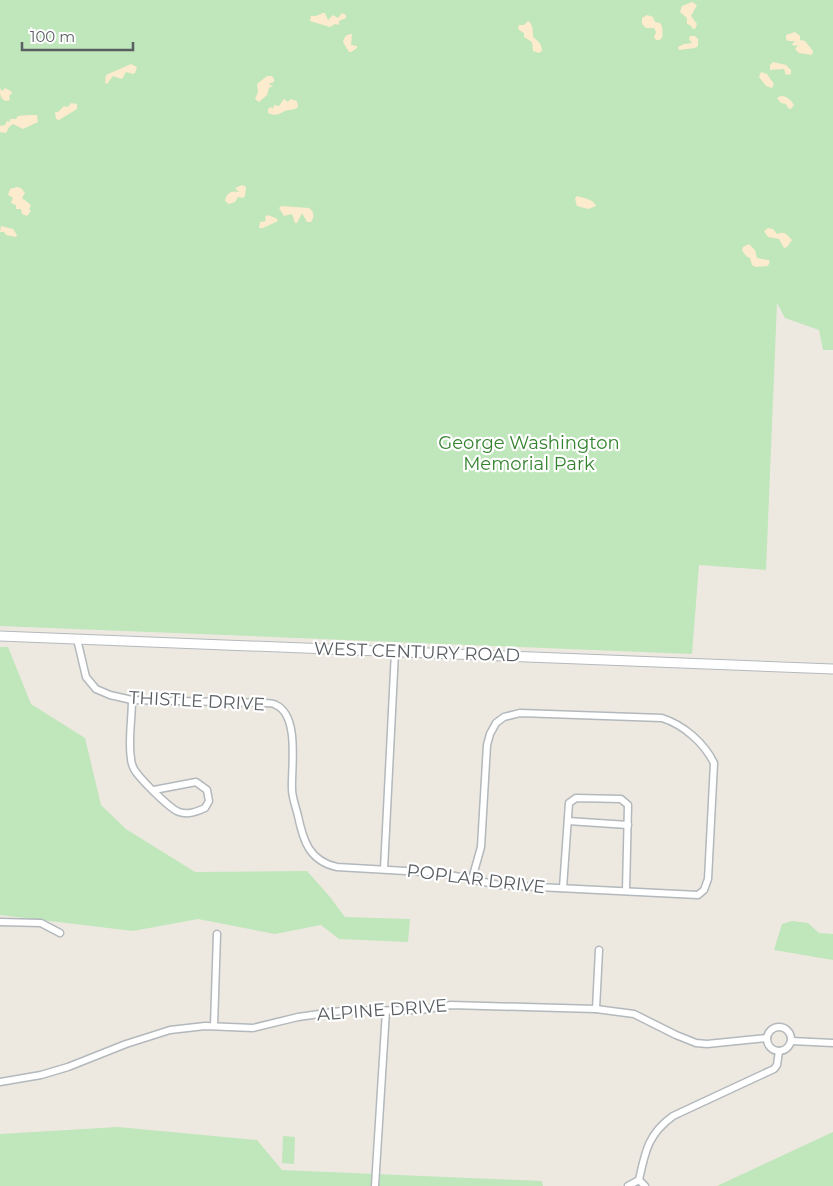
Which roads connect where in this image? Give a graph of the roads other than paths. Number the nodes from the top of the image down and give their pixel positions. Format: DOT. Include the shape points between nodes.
graph roads {
  1 [pos="0,636"];
  2 [pos="77,639"];
  3 [pos="395,652"];
  4 [pos="833,669"];
  5 [pos="132,700"];
  6 [pos="154,790"];
  7 [pos="568,821"];
  8 [pos="628,825"];
  9 [pos="303,837"];
  10 [pos="384,869"];
  11 [pos="472,879"];
  12 [pos="564,888"];
  13 [pos="626,891"];
  14 [pos="0,922"];
  15 [pos="60,934"];
  16 [pos="217,934"];
  17 [pos="599,950"];
  18 [pos="596,1009"];
  19 [pos="386,1011"];
  20 [pos="214,1026"];
  21 [pos="767,1038"];
  22 [pos="791,1041"];
  23 [pos="833,1043"];
  24 [pos="779,1051"];
  25 [pos="0,1082"];
  26 [pos="639,1180"];
  27 [pos="375,1186"];
  28 [pos="628,1186"];
  29 [pos="645,1186"];
  1 -- 2 [label="main road, WEST CENTURY ROAD"];
  2 -- 3 [label="main road, WEST CENTURY ROAD"];
  2 -- 5 [label="street, THISTLE DRIVE" via="83,669 90,684 102,693"];
  3 -- 4 [label="main road, WEST CENTURY ROAD"];
  3 -- 10 [label="street"];
  5 -- 6 [label="street" via="130,758 134,769"];
  5 -- 9 [label="street, THISTLE DRIVE" via="276,705 290,724 292,791"];
  6 -- 6 [label="street" via="176,811 186,814 205,808 209,801 207,790 196,782"];
  7 -- 8 [label="street"];
  7 -- 8 [label="street" via="569,803 576,798 621,799 628,805"];
  7 -- 12 [label="street"];
  8 -- 13 [label="street"];
  9 -- 10 [label="street, POPLAR DRIVE" via="314,856 326,865"];
  10 -- 11 [label="street, POPLAR DRIVE"];
  11 -- 12 [label="street, POPLAR DRIVE" via="499,885"];
  11 -- 13 [label="street, POPLAR DRIVE" via="480,847 487,744 496,723 504,717 528,712 662,718 698,740 714,763 707,886 698,895"];
  12 -- 13 [label="street, POPLAR DRIVE"];
  14 -- 15 [label="street" via="41,923"];
  16 -- 20 [label="street"];
  17 -- 18 [label="street"];
  18 -- 19 [label="street, ALPINE DRIVE" via="450,1005"];
  18 -- 21 [label="street, ALPINE DRIVE" via="634,1014 696,1043"];
  19 -- 20 [label="street, ALPINE DRIVE" via="319,1013 253,1028"];
  19 -- 27 [label="street"];
  20 -- 25 [label="street, ALPINE DRIVE" via="150,1035 68,1067"];
  21 -- 22 [label="street" via="772,1029 782,1027 789,1031"];
  21 -- 24 [label="street" via="770,1047"];
  22 -- 23 [label="street"];
  22 -- 24 [label="street" via="786,1049"];
  24 -- 26 [label="street" via="774,1069 664,1123 648,1143"];
  26 -- 28 [label="street"];
  26 -- 29 [label="street"];
}
